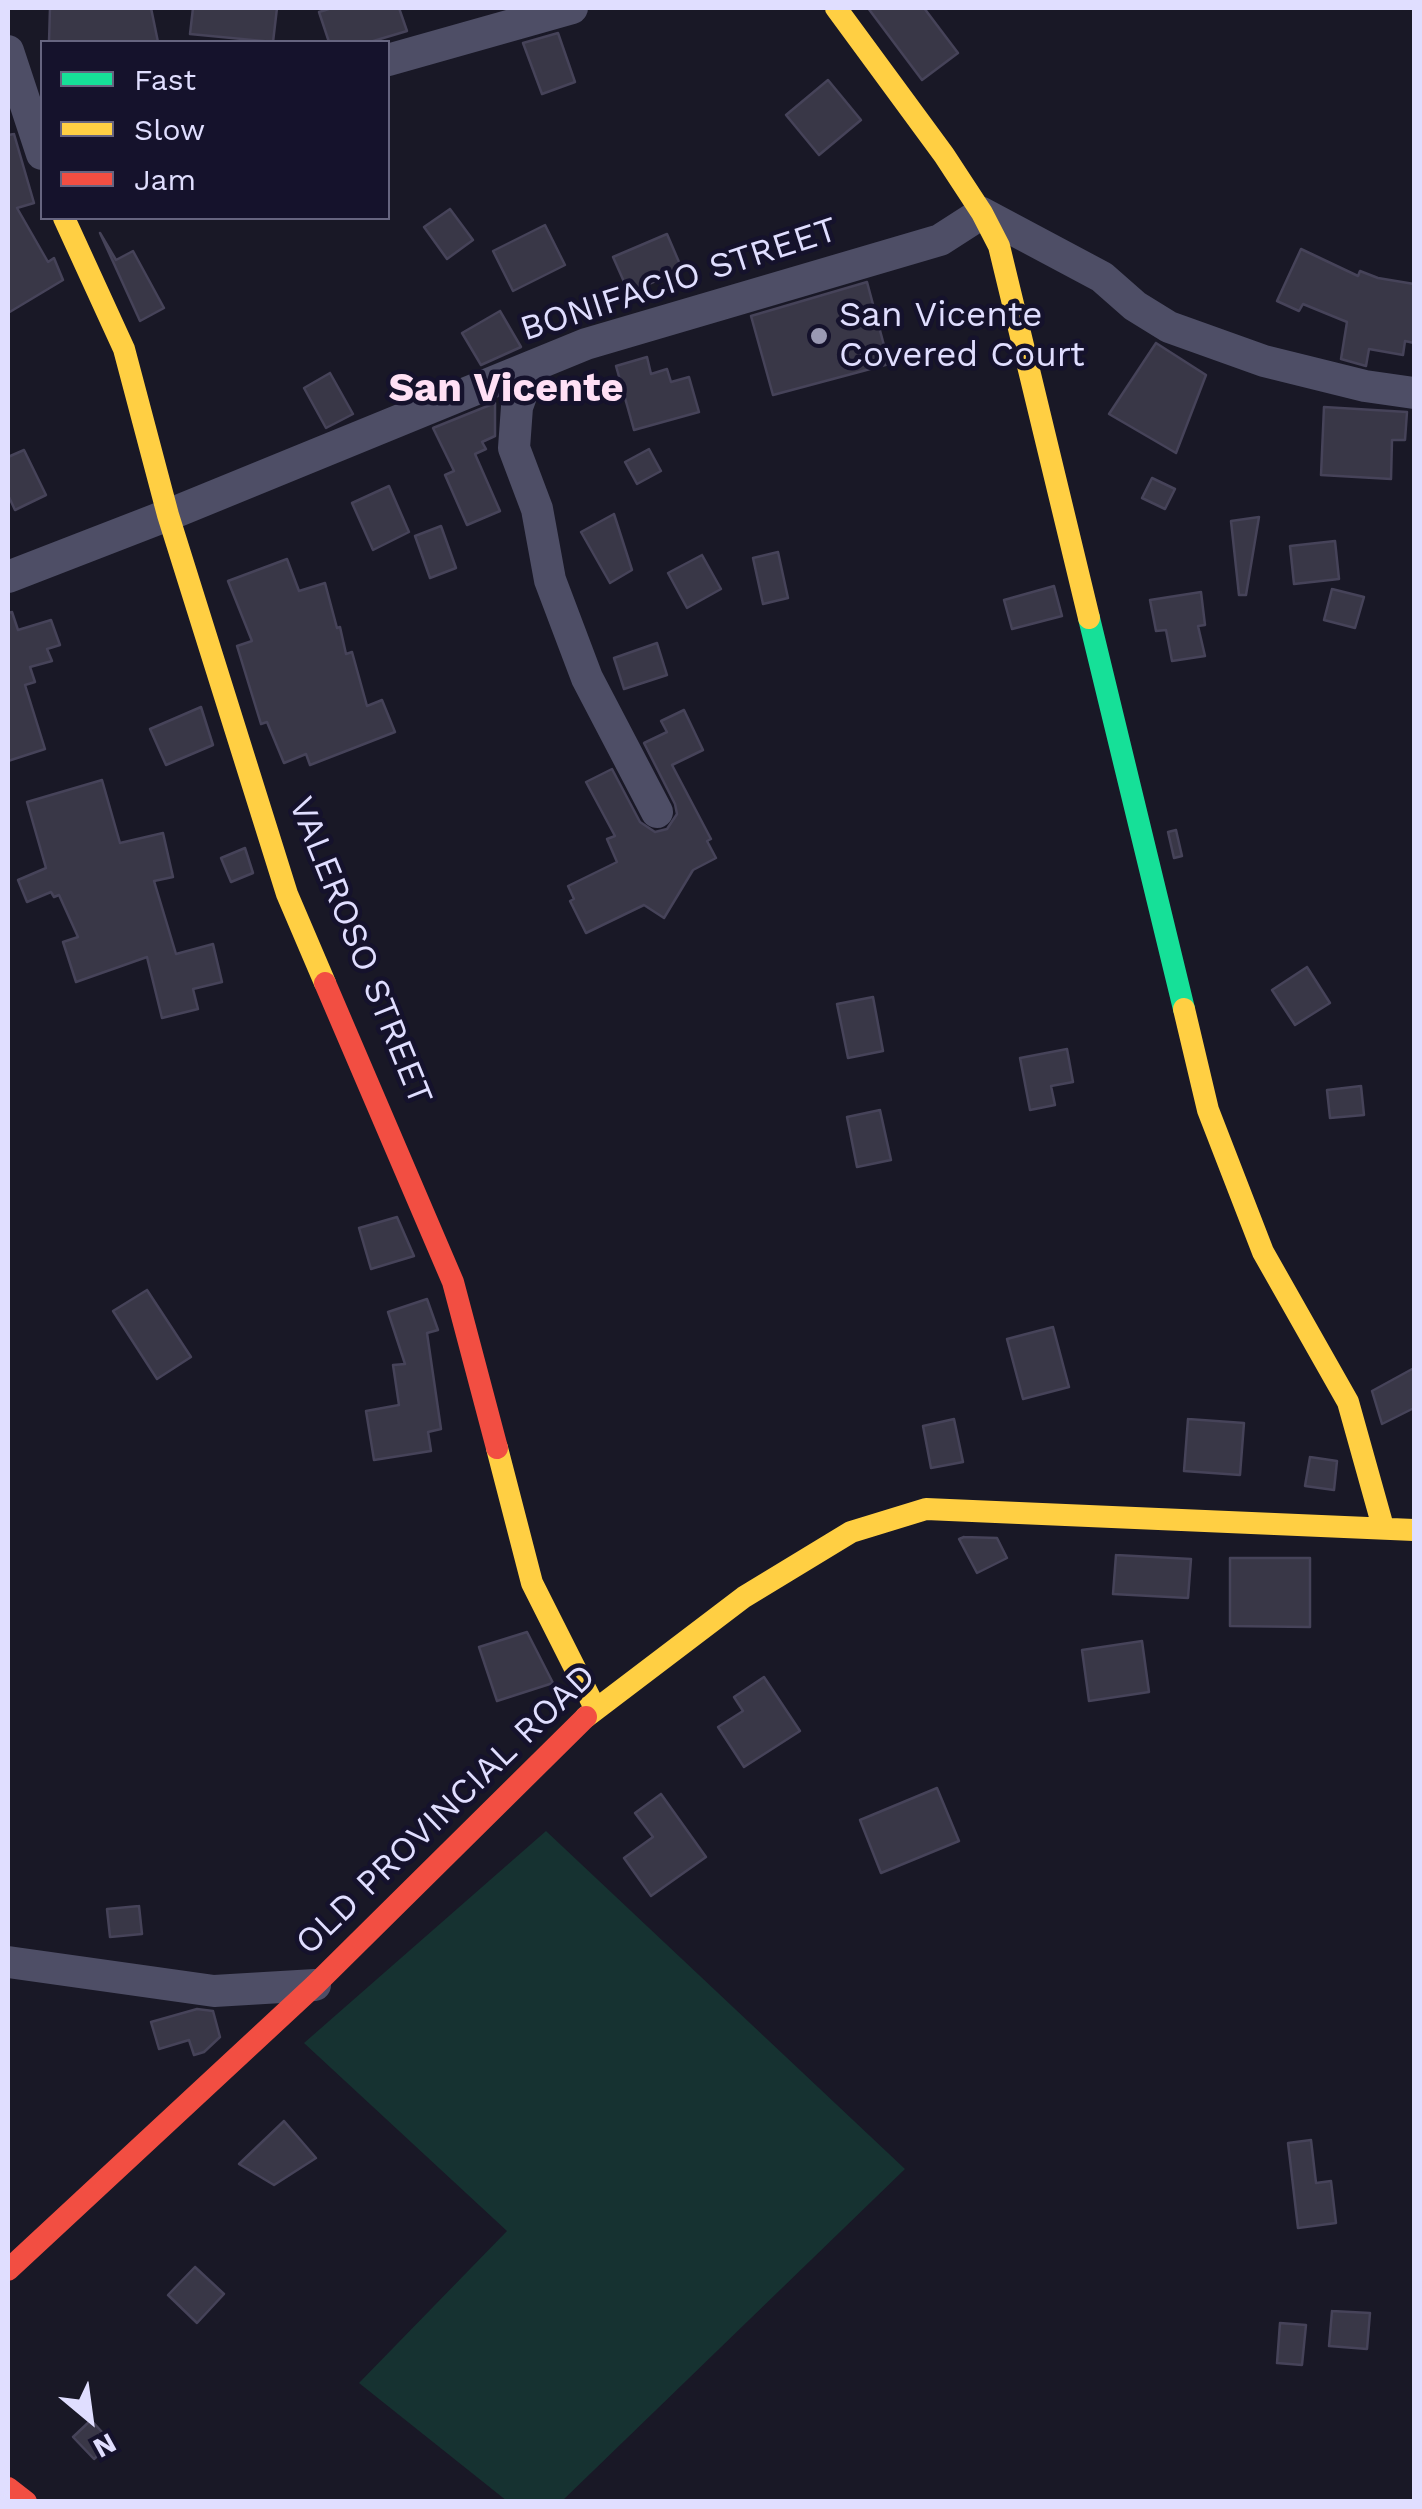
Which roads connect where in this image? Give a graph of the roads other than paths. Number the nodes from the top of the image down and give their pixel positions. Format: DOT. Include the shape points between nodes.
graph roads {
  1 [pos="572,8"];
  2 [pos="836,8"];
  3 [pos="8,51"];
  4 [pos="390,59"];
  5 [pos="25,101"];
  6 [pos="40,148"];
  7 [pos="982,213"];
  8 [pos="65,220"];
  9 [pos="531,368"];
  10 [pos="1414,393"];
  11 [pos="168,515"];
  12 [pos="8,576"];
  13 [pos="657,812"];
  14 [pos="1383,1527"];
  15 [pos="1414,1530"];
  16 [pos="595,1708"];
  17 [pos="8,1962"];
  18 [pos="315,1986"];
  19 [pos="8,2270"];
  20 [pos="8,2488"];
  21 [pos="26,2502"];
  1 -- 4 [label="street"];
  2 -- 7 [label="street"];
  3 -- 5 [label="street"];
  5 -- 6 [label="street"];
  7 -- 9 [label="street, BONIFACIO STREET" via="940,240 586,344"];
  7 -- 10 [label="street" via="1102,277 1169,327 1264,361"];
  7 -- 14 [label="street" via="999,246 1208,1110 1263,1252 1348,1402"];
  8 -- 11 [label="street, VALEROSO STREET" via="124,349"];
  9 -- 11 [label="street, BONIFACIO STREET"];
  9 -- 13 [label="street" via="517,407 514,448 537,509 550,580 587,678"];
  11 -- 12 [label="street, BONIFACIO STREET"];
  11 -- 16 [label="street, VALEROSO STREET" via="287,894 453,1282 532,1583"];
  14 -- 15 [label="street, OLD PROVINCIAL ROAD"];
  14 -- 16 [label="street, OLD PROVINCIAL ROAD" via="926,1510 851,1532 744,1597"];
  16 -- 18 [label="street, OLD PROVINCIAL ROAD"];
  17 -- 18 [label="street" via="214,1991"];
  18 -- 19 [label="street, OLD PROVINCIAL ROAD"];
  20 -- 21 [label="street"];
}
